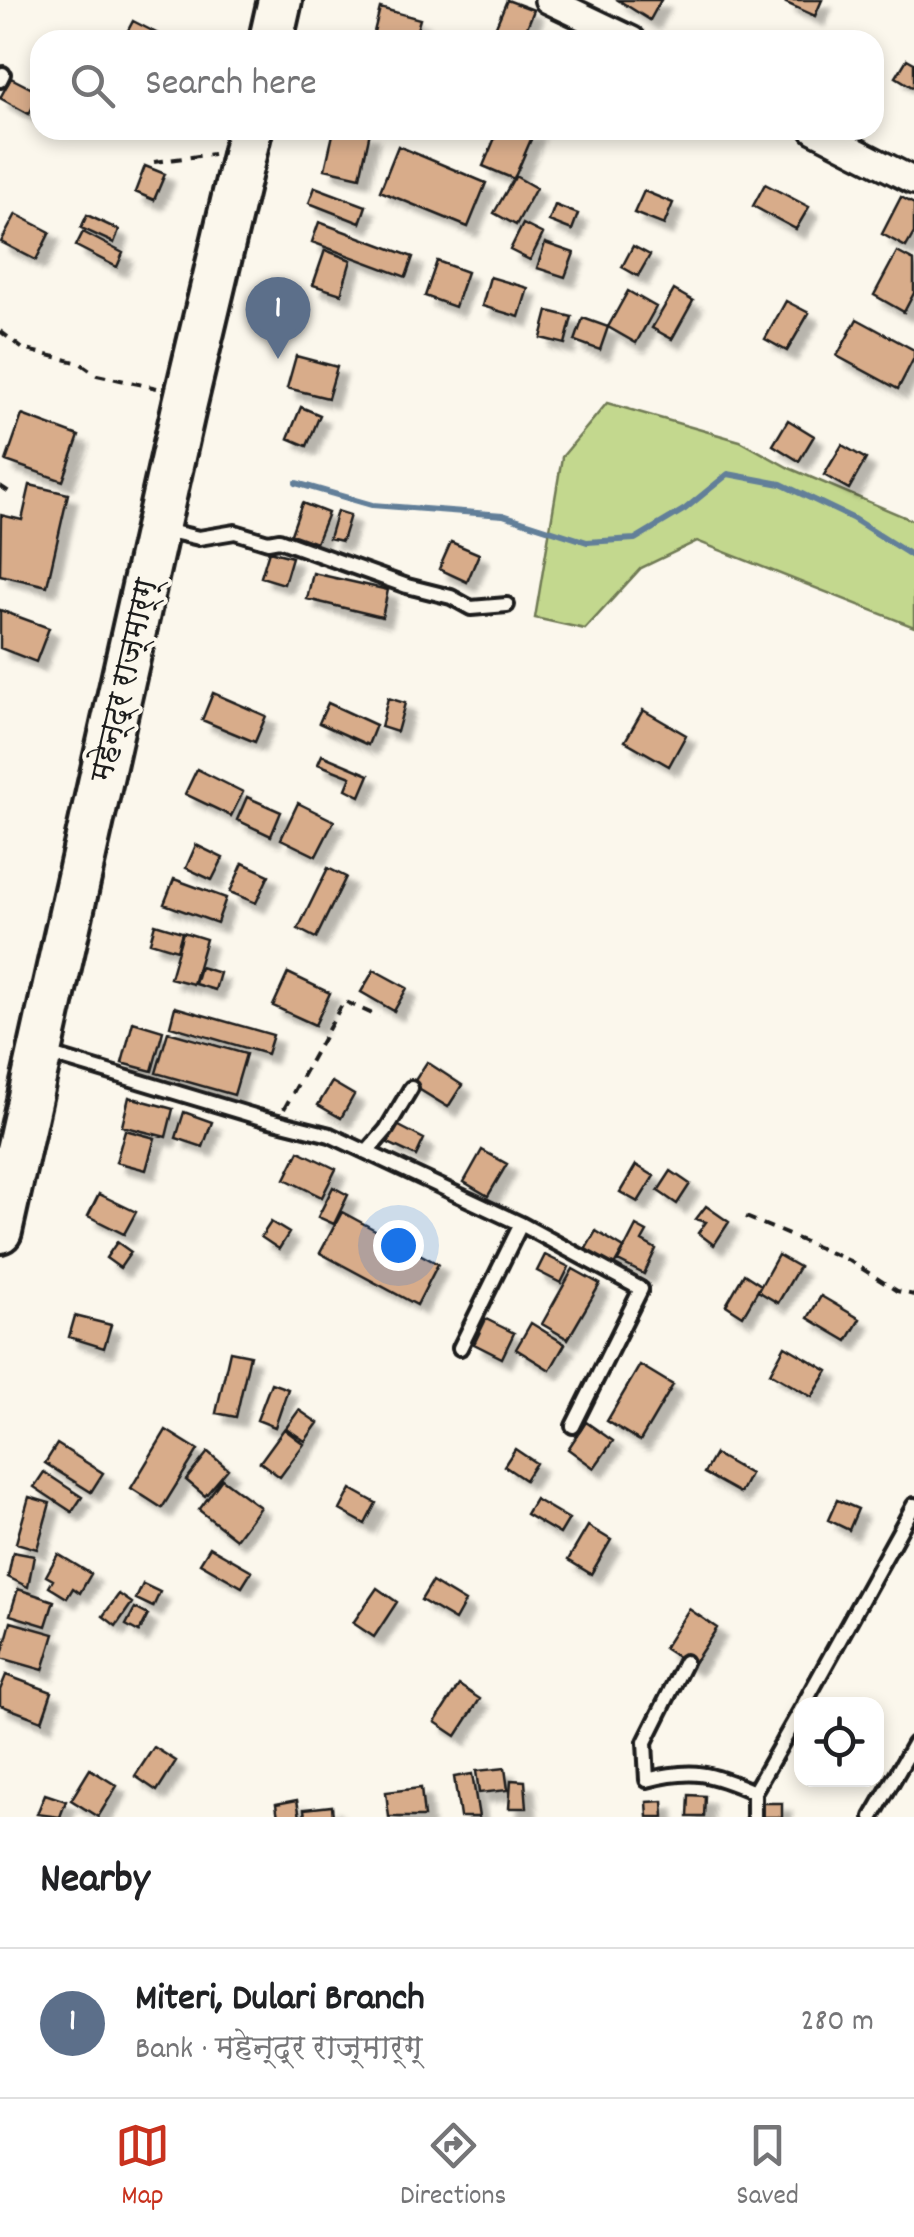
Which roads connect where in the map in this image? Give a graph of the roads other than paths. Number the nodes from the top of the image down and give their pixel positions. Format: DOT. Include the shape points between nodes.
graph roads {
  1 [pos="280,0"];
  2 [pos="548,0"];
  3 [pos="273,30"];
  4 [pos="611,30"];
  5 [pos="248,140"];
  6 [pos="834,140"];
  7 [pos="914,181"];
  8 [pos="157,528"];
  9 [pos="507,605"];
  10 [pos="39,1051"];
  11 [pos="411,1088"];
  12 [pos="10,1130"];
  13 [pos="367,1152"];
  14 [pos="521,1224"];
  15 [pos="0,1232"];
  16 [pos="460,1348"];
  17 [pos="573,1426"];
  18 [pos="914,1506"];
  19 [pos="685,1662"];
  20 [pos="807,1697"];
  21 [pos="794,1720"];
  22 [pos="914,1744"];
  23 [pos="754,1792"];
  24 [pos="754,1817"];
  25 [pos="872,1817"];
  1 -- 3 [label="highway"];
  2 -- 4 [label="street"];
  5 -- 8 [label="highway, महेन्द्र राज्मार्ग्"];
  6 -- 7 [label="street"];
  8 -- 9 [label="lane" via="198,538 235,532 278,540 470,608"];
  8 -- 10 [label="highway, महेन्द्र राज्मार्ग्"];
  10 -- 12 [label="highway, महेन्द्र राज्मार्ग्"];
  10 -- 13 [label="lane" via="330,1135"];
  11 -- 13 [label="lane"];
  12 -- 15 [label="highway, महेन्द्र राज्मार्ग्"];
  13 -- 14 [label="lane"];
  14 -- 16 [label="lane"];
  14 -- 17 [label="lane" via="640,1289"];
  18 -- 20 [label="lane"];
  19 -- 23 [label="lane" via="645,1742 648,1780 682,1771"];
  21 -- 23 [label="lane"];
  22 -- 25 [label="lane"];
  23 -- 24 [label="lane"];
}
